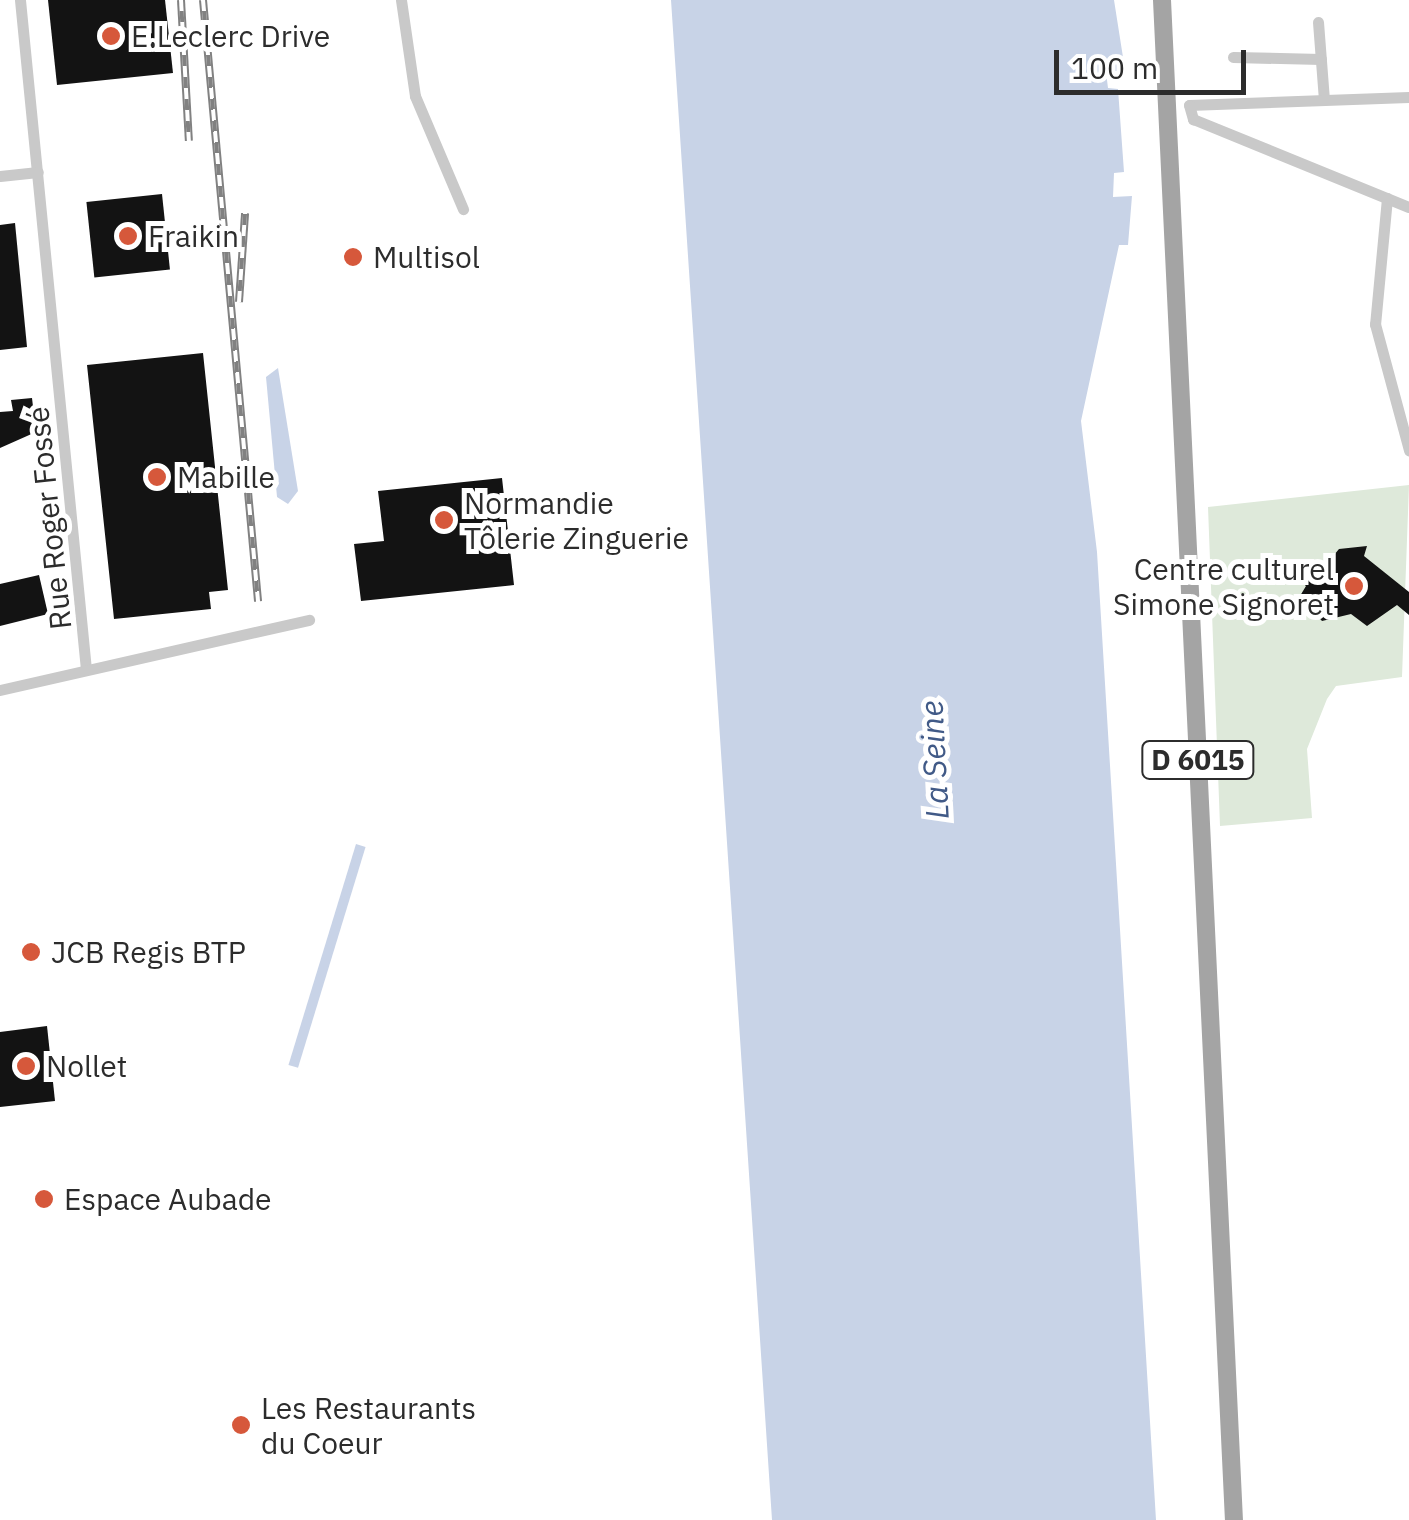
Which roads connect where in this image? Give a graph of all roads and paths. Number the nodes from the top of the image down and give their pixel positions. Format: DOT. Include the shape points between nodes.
graph roads {
  1 [pos="20,0"];
  2 [pos="402,0"];
  3 [pos="1162,0"];
  4 [pos="1318,22"];
  5 [pos="1233,57"];
  6 [pos="1320,59"];
  7 [pos="1409,98"];
  8 [pos="1324,100"];
  9 [pos="38,172"];
  10 [pos="0,176"];
  11 [pos="1387,198"];
  12 [pos="1409,207"];
  13 [pos="463,209"];
  14 [pos="1409,450"];
  15 [pos="309,620"];
  16 [pos="86,669"];
  17 [pos="0,690"];
  18 [pos="1234,1520"];
  1 -- 9 [label="street, Rue Roger Fossé"];
  2 -- 13 [label="street" via="415,96"];
  3 -- 18 [label="main road, D 6015"];
  4 -- 6 [label="street"];
  5 -- 6 [label="street"];
  6 -- 8 [label="street"];
  7 -- 8 [label="street"];
  8 -- 11 [label="street" via="1195,98 1193,119"];
  9 -- 10 [label="street"];
  9 -- 16 [label="street, Rue Roger Fossé"];
  11 -- 12 [label="street"];
  11 -- 14 [label="street" via="1375,324"];
  15 -- 16 [label="street"];
  16 -- 17 [label="street"];
}
